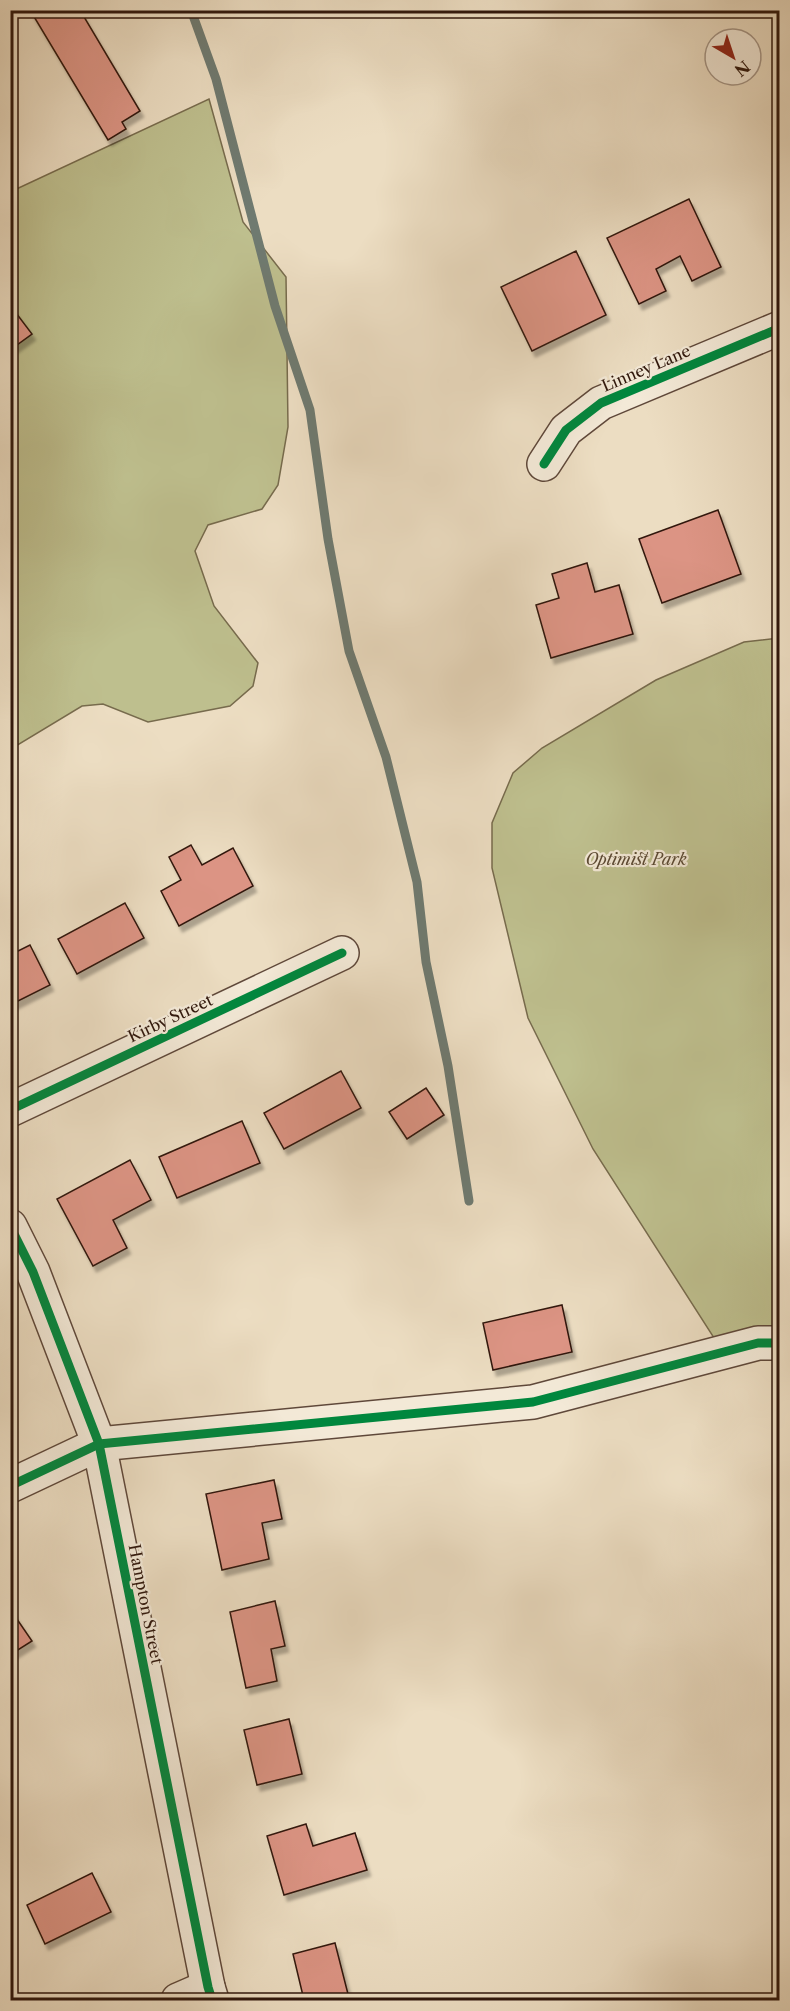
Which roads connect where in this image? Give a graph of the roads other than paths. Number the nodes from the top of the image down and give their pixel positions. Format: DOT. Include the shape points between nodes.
graph roads {
  1 [pos="780,328"];
  2 [pos="544,464"];
  3 [pos="342,953"];
  4 [pos="10,1110"];
  5 [pos="10,1226"];
  6 [pos="780,1343"];
  7 [pos="99,1444"];
  8 [pos="10,1486"];
  9 [pos="210,1994"];
  10 [pos="178,2001"];
  1 -- 2 [label="street, Linney Lane" via="601,403 566,430"];
  3 -- 4 [label="street, Kirby Street"];
  5 -- 7 [label="street, Hampton Street" via="33,1272"];
  6 -- 7 [label="street" via="758,1343 533,1402"];
  7 -- 8 [label="street"];
  7 -- 9 [label="street, Hampton Street"];
  9 -- 10 [label="street"];
}
